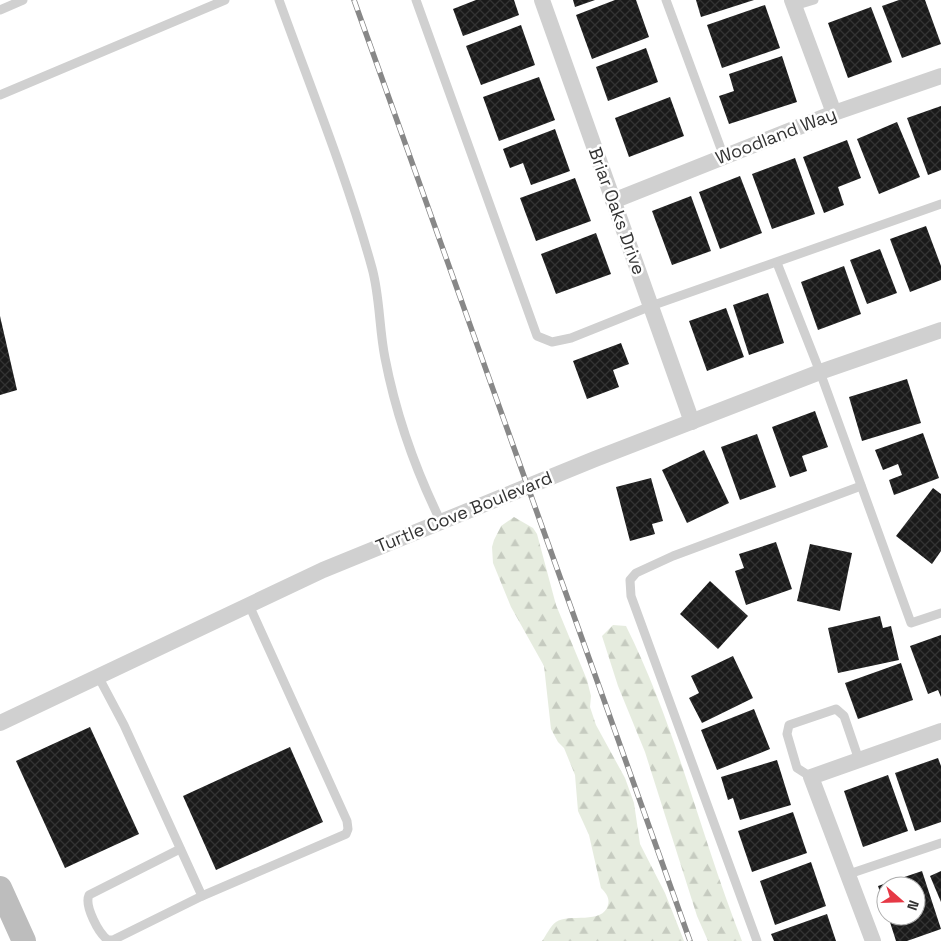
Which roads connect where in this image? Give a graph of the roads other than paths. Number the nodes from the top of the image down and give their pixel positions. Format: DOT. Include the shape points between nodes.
graph roads {
  1 [pos="23,0"];
  2 [pos="225,0"];
  3 [pos="280,0"];
  4 [pos="416,0"];
  5 [pos="542,0"];
  6 [pos="666,0"];
  7 [pos="814,0"];
  8 [pos="793,3"];
  9 [pos="0,10"];
  10 [pos="941,76"];
  11 [pos="0,95"];
  12 [pos="834,113"];
  13 [pos="724,157"];
  14 [pos="613,201"];
  15 [pos="941,204"];
  16 [pos="777,263"];
  17 [pos="651,306"];
  18 [pos="941,330"];
  19 [pos="820,372"];
  20 [pos="692,422"];
  21 [pos="862,486"];
  22 [pos="441,522"];
  23 [pos="249,605"];
  24 [pos="941,613"];
  25 [pos="98,676"];
  26 [pos="0,723"];
  27 [pos="941,731"];
  28 [pos="859,760"];
  29 [pos="811,777"];
  30 [pos="941,843"];
  31 [pos="180,849"];
  32 [pos="849,874"];
  33 [pos="0,888"];
  34 [pos="202,896"];
  35 [pos="24,941"];
  36 [pos="757,941"];
  37 [pos="873,941"];
  1 -- 9 [label="lane"];
  2 -- 11 [label="lane"];
  3 -- 22 [label="lane" via="373,271 384,355 397,413"];
  4 -- 17 [label="lane" via="537,336 552,342 571,338"];
  5 -- 14 [label="street, Briar Oaks Drive"];
  6 -- 13 [label="lane"];
  7 -- 8 [label="lane"];
  8 -- 12 [label="street"];
  10 -- 12 [label="street, Woodland Way"];
  12 -- 13 [label="street, Woodland Way"];
  13 -- 14 [label="street, Woodland Way"];
  14 -- 17 [label="street, Briar Oaks Drive"];
  15 -- 16 [label="lane"];
  16 -- 17 [label="lane"];
  16 -- 19 [label="lane"];
  17 -- 20 [label="street, Briar Oaks Drive"];
  18 -- 19 [label="street, Turtle Cove Boulevard"];
  19 -- 20 [label="street, Turtle Cove Boulevard"];
  19 -- 21 [label="lane"];
  20 -- 22 [label="street, Turtle Cove Boulevard"];
  21 -- 24 [label="lane" via="911,624"];
  21 -- 36 [label="lane" via="673,556 636,573 630,580 631,596"];
  22 -- 23 [label="street, Turtle Cove Boulevard" via="323,570"];
  23 -- 25 [label="street, Turtle Cove Boulevard"];
  23 -- 34 [label="lane" via="348,829 346,834"];
  25 -- 26 [label="street, Turtle Cove Boulevard"];
  25 -- 31 [label="lane" via="124,725"];
  27 -- 28 [label="street"];
  28 -- 29 [label="street"];
  28 -- 29 [label="lane" via="844,716 836,709 789,725 787,734 797,768"];
  29 -- 32 [label="street"];
  30 -- 32 [label="lane"];
  31 -- 34 [label="lane"];
  31 -- 34 [label="lane" via="88,895 87,902 102,935 113,940"];
  32 -- 37 [label="street"];
  33 -- 35 [label="main road"];
}
